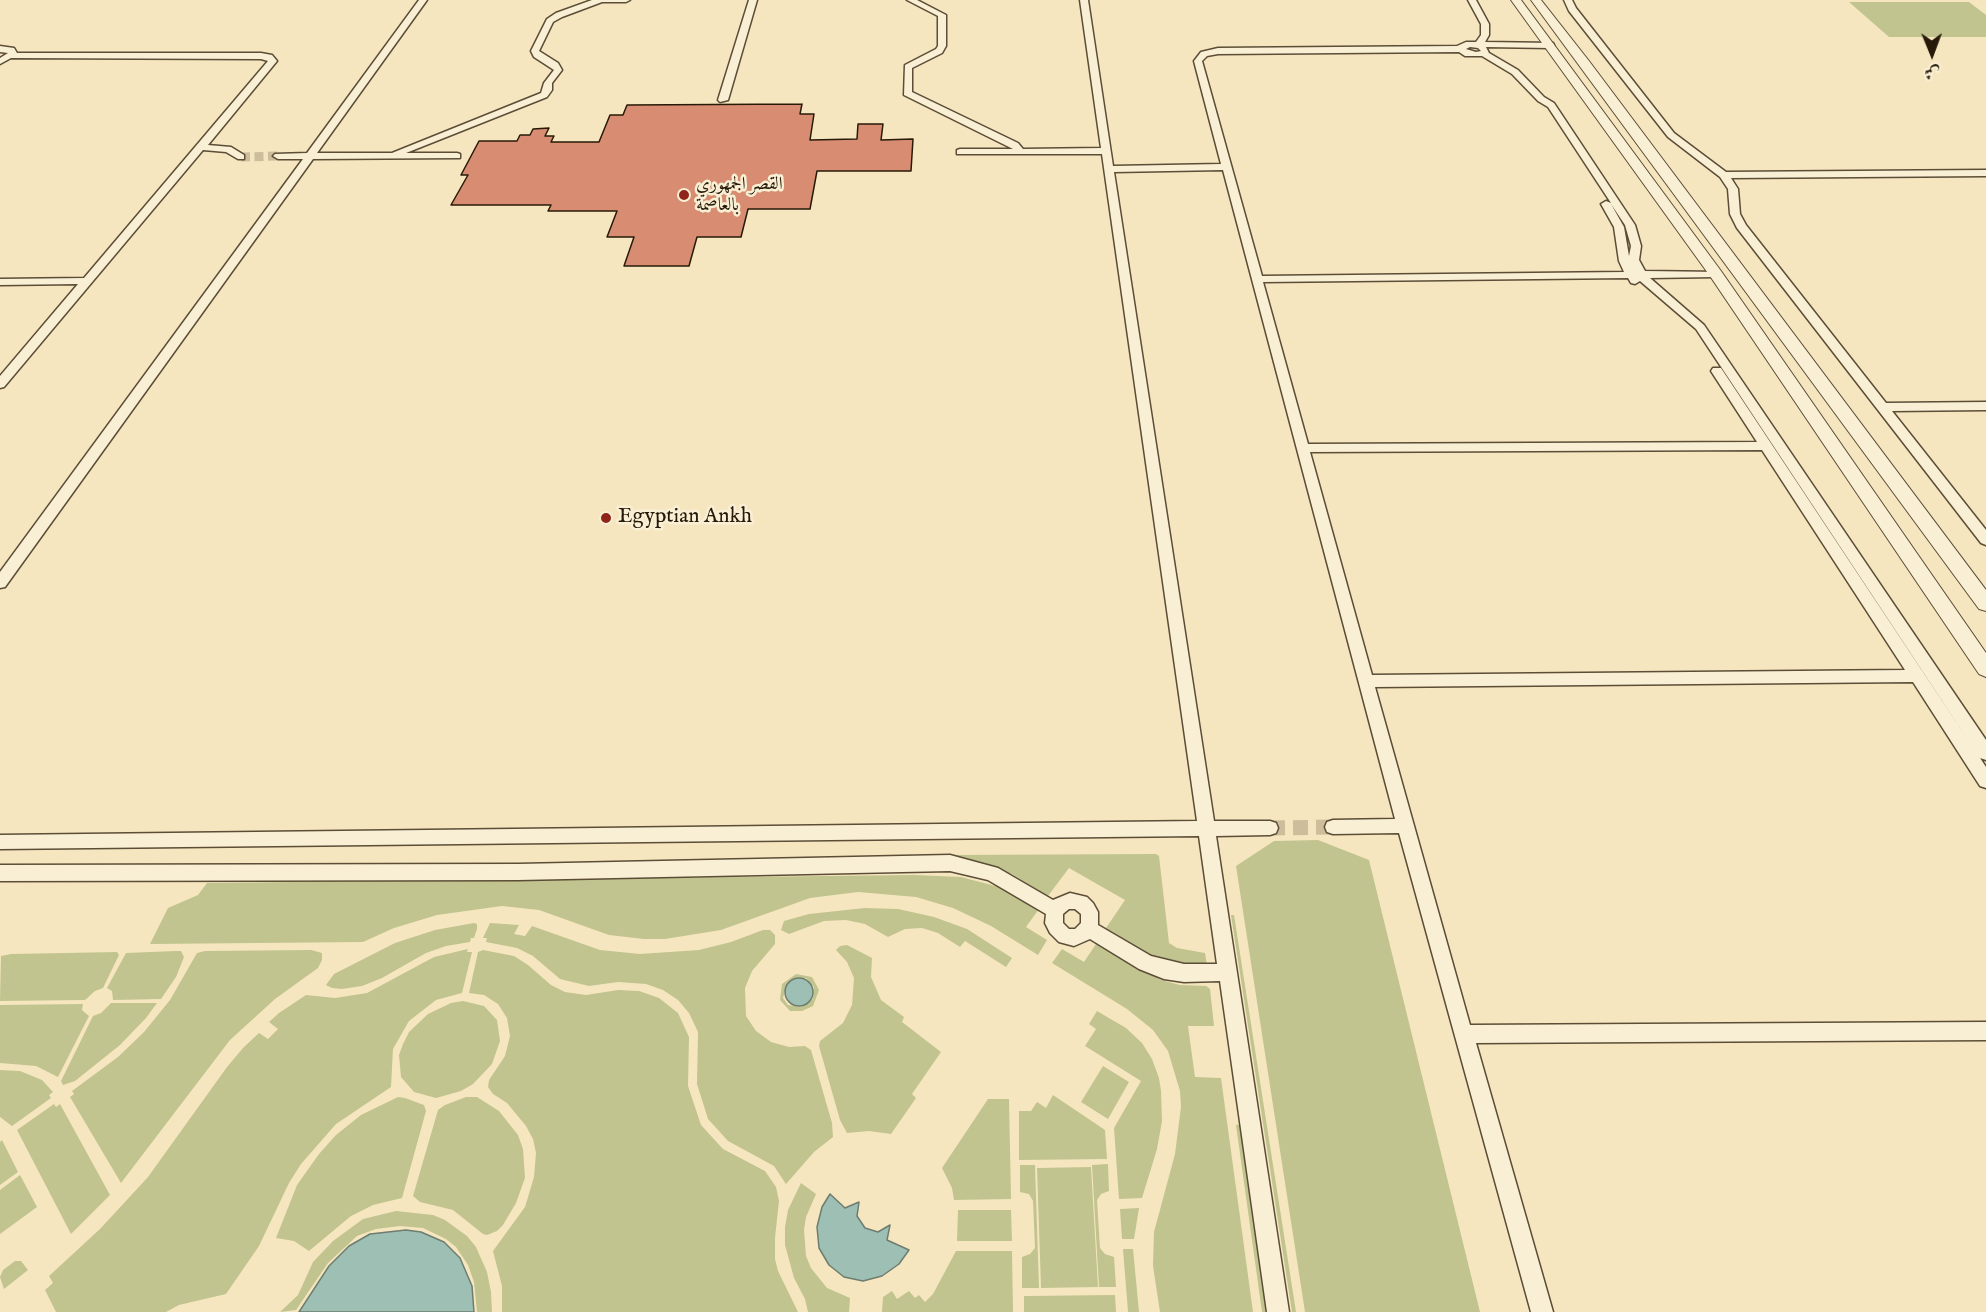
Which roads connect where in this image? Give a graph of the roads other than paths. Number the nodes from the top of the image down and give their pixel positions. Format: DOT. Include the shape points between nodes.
graph roads {
  1 [pos="423,0"];
  2 [pos="602,0"];
  3 [pos="626,0"];
  4 [pos="753,0"];
  5 [pos="911,0"];
  6 [pos="1084,0"];
  7 [pos="1472,0"];
  8 [pos="1516,0"];
  9 [pos="1536,0"];
  10 [pos="1568,0"];
  11 [pos="0,49"];
  12 [pos="1482,49"];
  13 [pos="1552,49"];
  14 [pos="12,56"];
  15 [pos="0,61"];
  16 [pos="723,100"];
  17 [pos="202,147"];
  18 [pos="1624,148"];
  19 [pos="1648,148"];
  20 [pos="1108,151"];
  21 [pos="960,152"];
  22 [pos="1020,152"];
  23 [pos="278,156"];
  24 [pos="310,156"];
  25 [pos="394,156"];
  26 [pos="457,156"];
  27 [pos="241,157"];
  28 [pos="1226,167"];
  29 [pos="1110,169"];
  30 [pos="1986,173"];
  31 [pos="1727,178"];
  32 [pos="1986,180"];
  33 [pos="1685,233"];
  34 [pos="1710,233"];
  35 [pos="1716,274"];
  36 [pos="1636,275"];
  37 [pos="1256,279"];
  38 [pos="88,281"];
  39 [pos="0,282"];
  40 [pos="0,384"];
  41 [pos="1986,406"];
  42 [pos="1886,412"];
  43 [pos="1986,415"];
  44 [pos="1766,446"];
  45 [pos="1302,448"];
  46 [pos="1986,540"];
  47 [pos="0,583"];
  48 [pos="1986,604"];
  49 [pos="1986,669"];
  50 [pos="1917,676"];
  51 [pos="1365,681"];
  52 [pos="1986,753"];
  53 [pos="1986,781"];
  54 [pos="1405,826"];
  55 [pos="1333,827"];
  56 [pos="1207,828"];
  57 [pos="1270,828"];
  58 [pos="0,842"];
  59 [pos="0,873"];
  60 [pos="1055,910"];
  61 [pos="1089,929"];
  62 [pos="1228,972"];
  63 [pos="1986,1031"];
  64 [pos="1464,1034"];
  65 [pos="1278,1312"];
  66 [pos="1542,1312"];
  1 -- 24 [label="street"];
  2 -- 3 [label="street"];
  2 -- 25 [label="street" via="550,21 535,51 558,68 544,95"];
  4 -- 16 [label="street"];
  5 -- 22 [label="street" via="942,15 942,46 908,67 907,93 1015,145"];
  6 -- 20 [label="street"];
  7 -- 12 [label="street" via="1485,24"];
  8 -- 13 [label="street"];
  9 -- 19 [label="street"];
  10 -- 31 [label="street" via="1671,135"];
  11 -- 14 [label="street" via="11,50"];
  12 -- 13 [label="street"];
  12 -- 28 [label="street" via="1465,44 1460,49 1218,51 1201,55 1198,62"];
  12 -- 36 [label="street" via="1515,72 1541,99 1540,105 1619,227 1623,261"];
  13 -- 18 [label="street"];
  14 -- 15 [label="street"];
  14 -- 17 [label="street" via="271,58 272,65"];
  17 -- 27 [label="street" via="228,149"];
  17 -- 38 [label="street"];
  18 -- 19 [label="street"];
  18 -- 33 [label="street"];
  19 -- 34 [label="street"];
  20 -- 22 [label="street"];
  20 -- 29 [label="street"];
  21 -- 22 [label="street"];
  23 -- 24 [label="street"];
  24 -- 25 [label="street"];
  24 -- 47 [label="street"];
  25 -- 26 [label="street"];
  28 -- 29 [label="street"];
  28 -- 37 [label="street"];
  29 -- 56 [label="street"];
  30 -- 31 [label="street"];
  31 -- 32 [label="street"];
  31 -- 42 [label="street" via="1741,226"];
  33 -- 34 [label="street"];
  33 -- 35 [label="street"];
  34 -- 48 [label="street"];
  35 -- 36 [label="street"];
  35 -- 49 [label="street"];
  36 -- 37 [label="street"];
  36 -- 44 [label="street" via="1641,288 1689,329"];
  36 -- 52 [label="street" via="1700,327"];
  37 -- 45 [label="street"];
  38 -- 39 [label="street"];
  38 -- 40 [label="street"];
  41 -- 42 [label="street"];
  42 -- 43 [label="street"];
  42 -- 46 [label="street"];
  44 -- 45 [label="street"];
  44 -- 50 [label="street"];
  45 -- 51 [label="street"];
  50 -- 51 [label="street"];
  50 -- 53 [label="street"];
  51 -- 54 [label="street"];
  54 -- 55 [label="street"];
  54 -- 64 [label="street"];
  56 -- 57 [label="street"];
  56 -- 58 [label="street"];
  56 -- 62 [label="street"];
  59 -- 60 [label="street" via="518,872 950,863 992,873"];
  60 -- 61 [label="street" via="1054,924 1062,934 1076,936"];
  60 -- 61 [label="street" via="1068,902 1084,906 1091,919"];
  61 -- 62 [label="street" via="1164,970"];
  62 -- 65 [label="street"];
  63 -- 64 [label="street"];
  64 -- 66 [label="street"];
}
